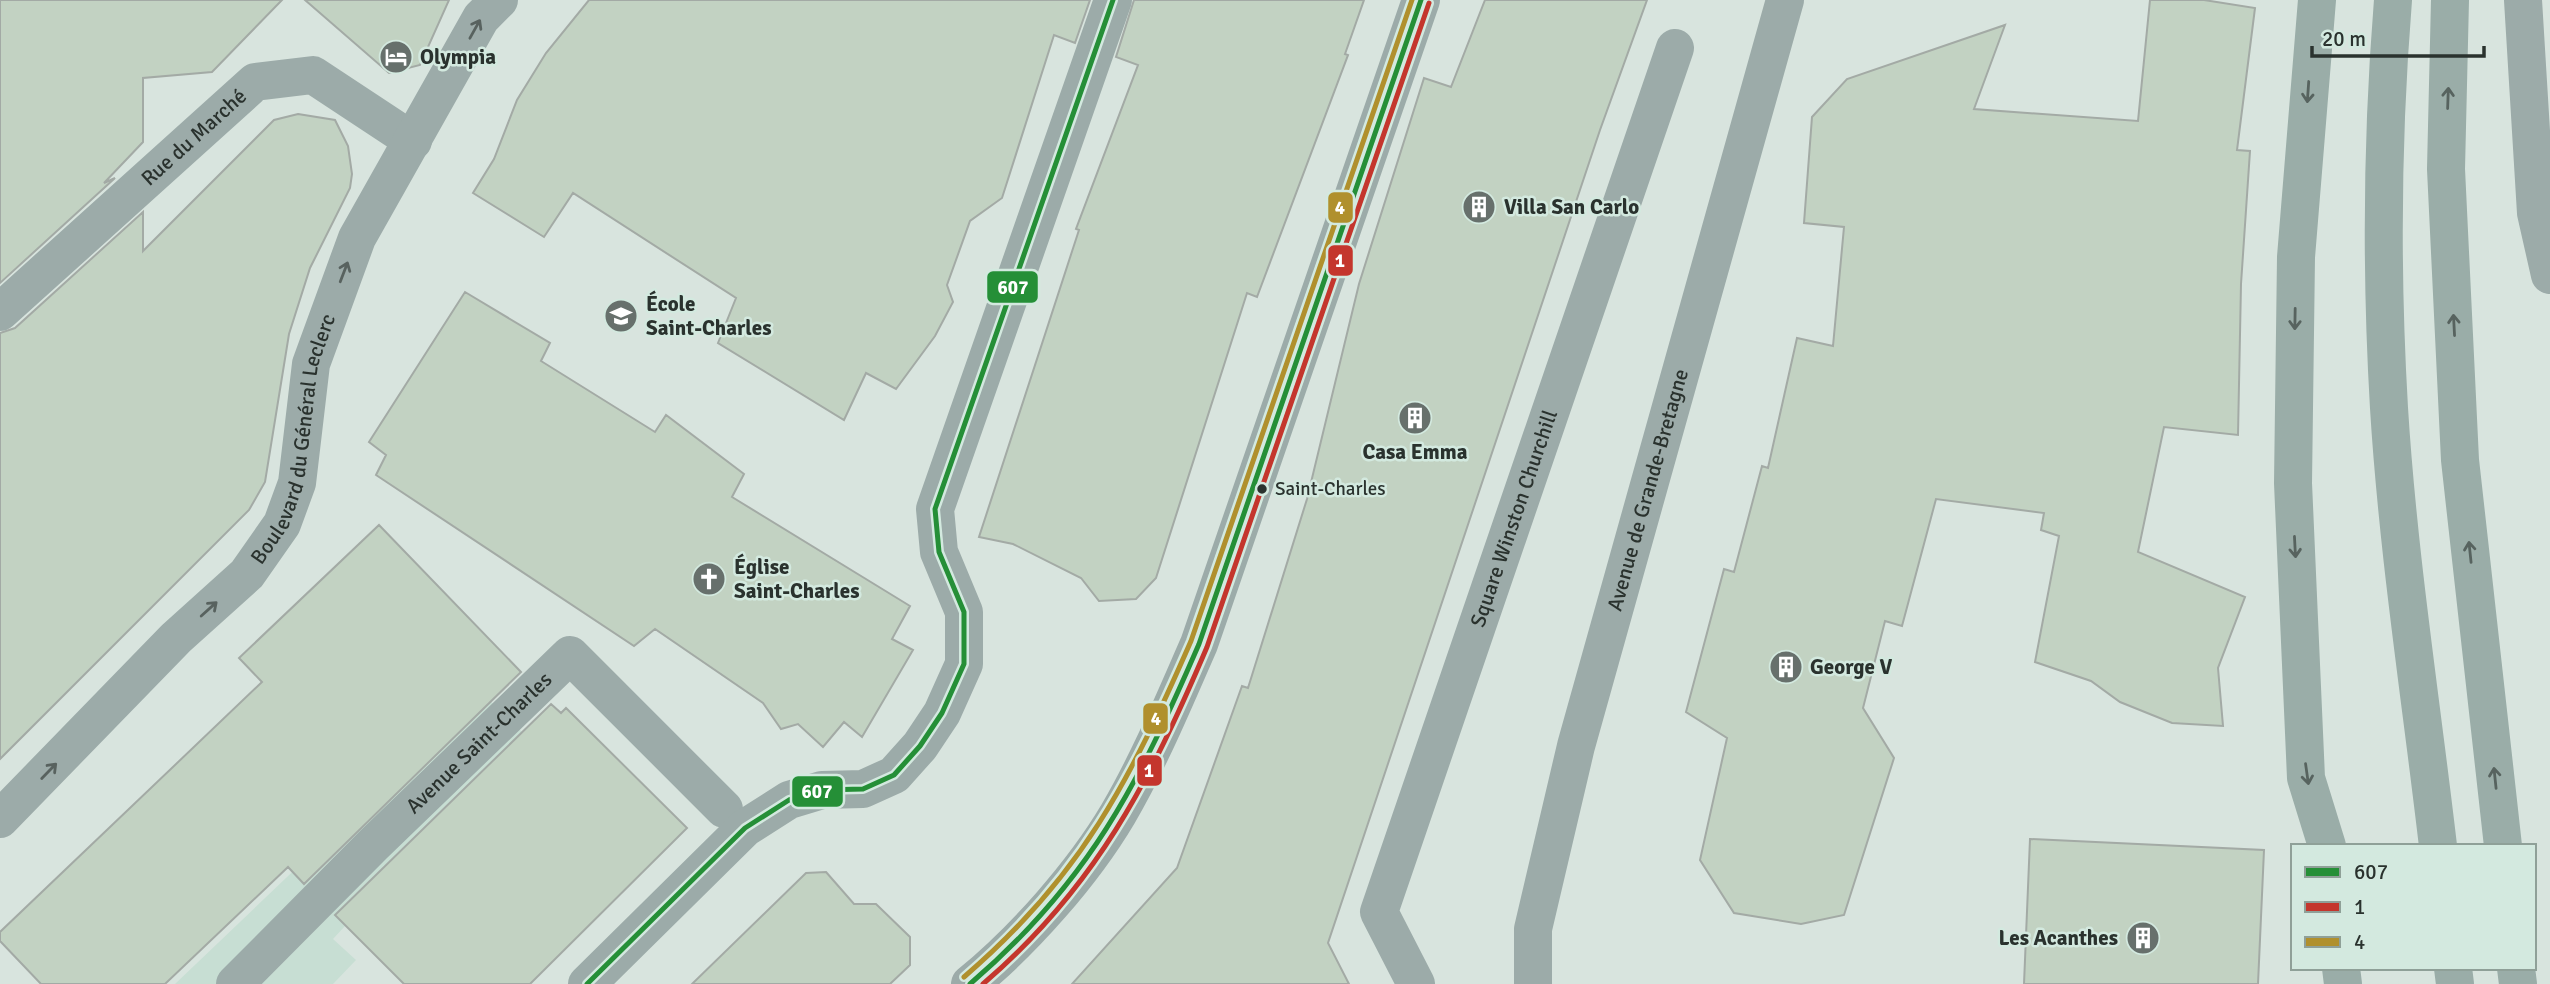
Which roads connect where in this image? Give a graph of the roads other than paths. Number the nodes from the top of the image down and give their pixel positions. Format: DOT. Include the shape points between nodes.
graph roads {
  1 [pos="499,0"];
  2 [pos="1114,0"];
  3 [pos="1420,0"];
  4 [pos="1785,0"];
  5 [pos="2317,0"];
  6 [pos="2393,0"];
  7 [pos="2450,0"];
  8 [pos="2523,0"];
  9 [pos="1675,48"];
  10 [pos="413,141"];
  11 [pos="2550,275"];
  12 [pos="0,312"];
  13 [pos="724,809"];
  14 [pos="0,818"];
  15 [pos="2326,844"];
  16 [pos="2438,844"];
  17 [pos="2503,844"];
  18 [pos="235,984"];
  19 [pos="587,984"];
  20 [pos="971,984"];
  21 [pos="1416,984"];
  22 [pos="1533,984"];
  10 -- 1 [label="street, Boulevard du Général Leclerc, one-way" via="481,18"];
  2 -- 19 [label="street" via="935,509 939,552 964,612 964,664 942,713 894,775 863,789 822,790 789,800 745,828"];
  3 -- 20 [label="street" via="1199,644 1163,725 1116,817 1088,855 1023,934"];
  4 -- 22 [label="street, Avenue de Grande-Bretagne" via="1573,758 1533,929"];
  5 -- 15 [label="main road, one-way" via="2296,257 2293,482 2306,778"];
  6 -- 16 [label="main road" via="2383,180 2389,410"];
  17 -- 7 [label="main road, one-way" via="2460,460 2446,169"];
  8 -- 11 [label="street" via="2536,213"];
  9 -- 21 [label="street, Square Winston Churchill" via="1379,912"];
  10 -- 12 [label="street, Rue du Marché" via="313,75 256,82"];
  14 -- 10 [label="street, Boulevard du Général Leclerc, one-way" via="176,638 247,574 282,524 297,482 311,364 323,324 357,238"];
  13 -- 18 [label="street, Avenue Saint-Charles" via="570,656"];
}
